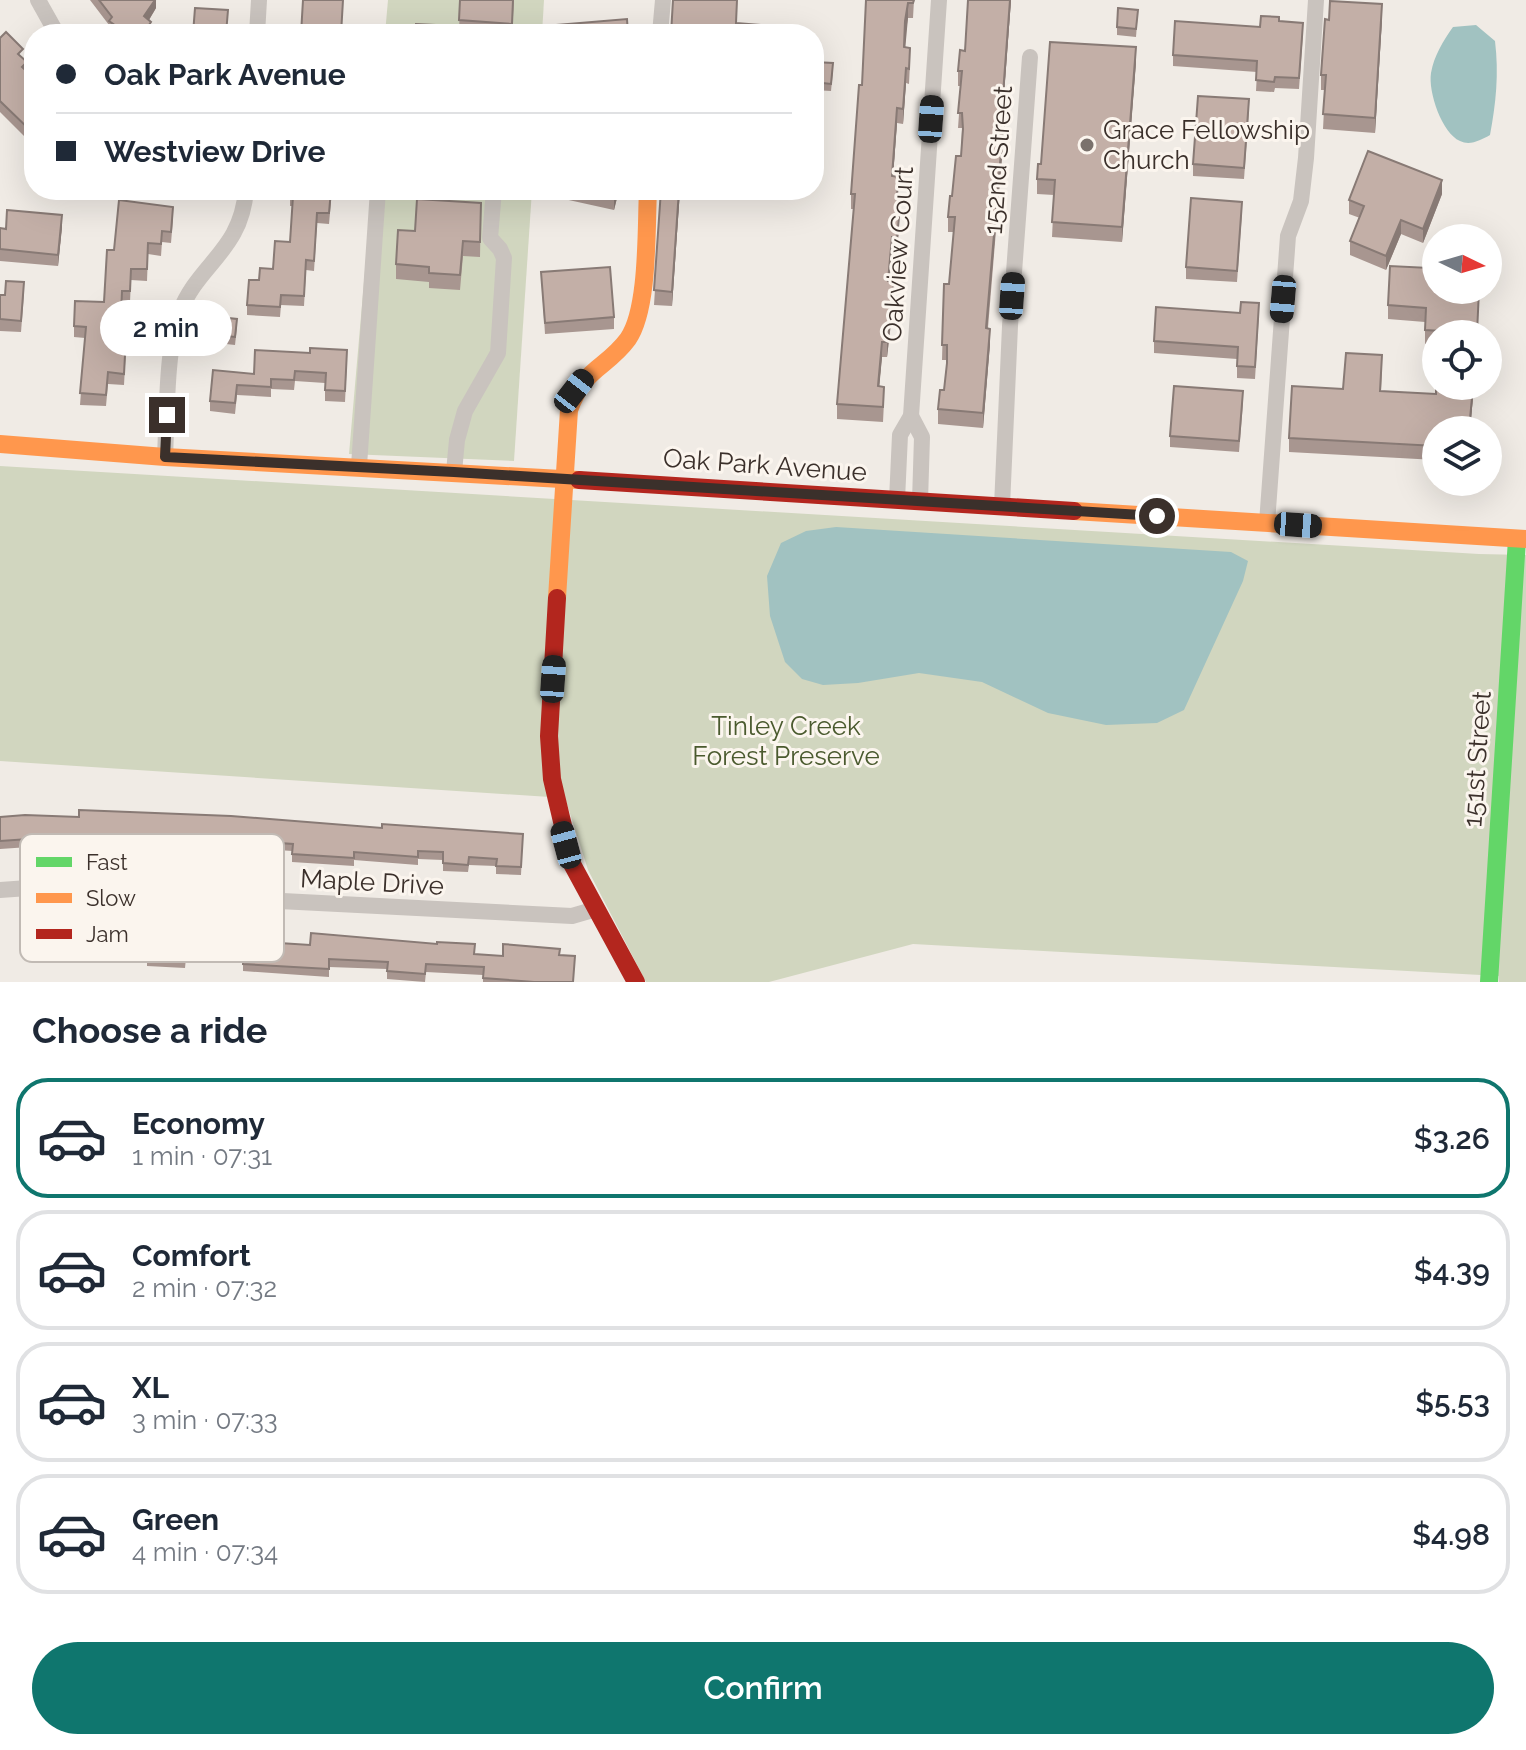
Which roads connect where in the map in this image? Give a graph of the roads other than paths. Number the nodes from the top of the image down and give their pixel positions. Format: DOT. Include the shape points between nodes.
graph roads {
  1 [pos="38,0"];
  2 [pos="259,0"];
  3 [pos="663,0"];
  4 [pos="939,0"];
  5 [pos="1316,0"];
  6 [pos="51,24"];
  7 [pos="258,24"];
  8 [pos="661,24"];
  9 [pos="1030,57"];
  10 [pos="245,200"];
  11 [pos="377,200"];
  12 [pos="493,200"];
  13 [pos="647,200"];
  14 [pos="911,416"];
  15 [pos="0,444"];
  16 [pos="165,457"];
  17 [pos="359,466"];
  18 [pos="454,472"];
  19 [pos="567,479"];
  20 [pos="897,500"];
  21 [pos="920,501"];
  22 [pos="1002,506"];
  23 [pos="1267,523"];
  24 [pos="1521,539"];
  25 [pos="20,889"];
  26 [pos="0,890"];
  27 [pos="284,901"];
  28 [pos="596,909"];
  29 [pos="636,982"];
  30 [pos="1489,982"];
  1 -- 6 [label="street"];
  2 -- 7 [label="street"];
  3 -- 8 [label="street"];
  4 -- 14 [label="street, Oakview Court"];
  5 -- 23 [label="street" via="1301,201 1288,236"];
  9 -- 22 [label="street, 152nd Street"];
  10 -- 16 [label="street" via="236,232 180,313"];
  11 -- 17 [label="street"];
  12 -- 18 [label="street" via="490,238 504,258 498,353 465,411"];
  13 -- 19 [label="street" via="633,331 574,391"];
  14 -- 20 [label="street, Oakview Court" via="900,435"];
  14 -- 21 [label="street, Oakview Court" via="922,437"];
  15 -- 16 [label="street, Oak Park Avenue"];
  16 -- 17 [label="street, Oak Park Avenue"];
  17 -- 18 [label="street, Oak Park Avenue"];
  18 -- 19 [label="street, Oak Park Avenue"];
  19 -- 20 [label="street, Oak Park Avenue"];
  19 -- 28 [label="street" via="549,736 561,826 572,864"];
  20 -- 21 [label="street, Oak Park Avenue"];
  21 -- 22 [label="street, Oak Park Avenue"];
  22 -- 23 [label="street, Oak Park Avenue"];
  23 -- 24 [label="street, Oak Park Avenue"];
  24 -- 30 [label="street, 151st Street"];
  25 -- 26 [label="street, Maple Drive"];
  27 -- 28 [label="street, Maple Drive" via="572,916"];
  28 -- 29 [label="street"];
}
